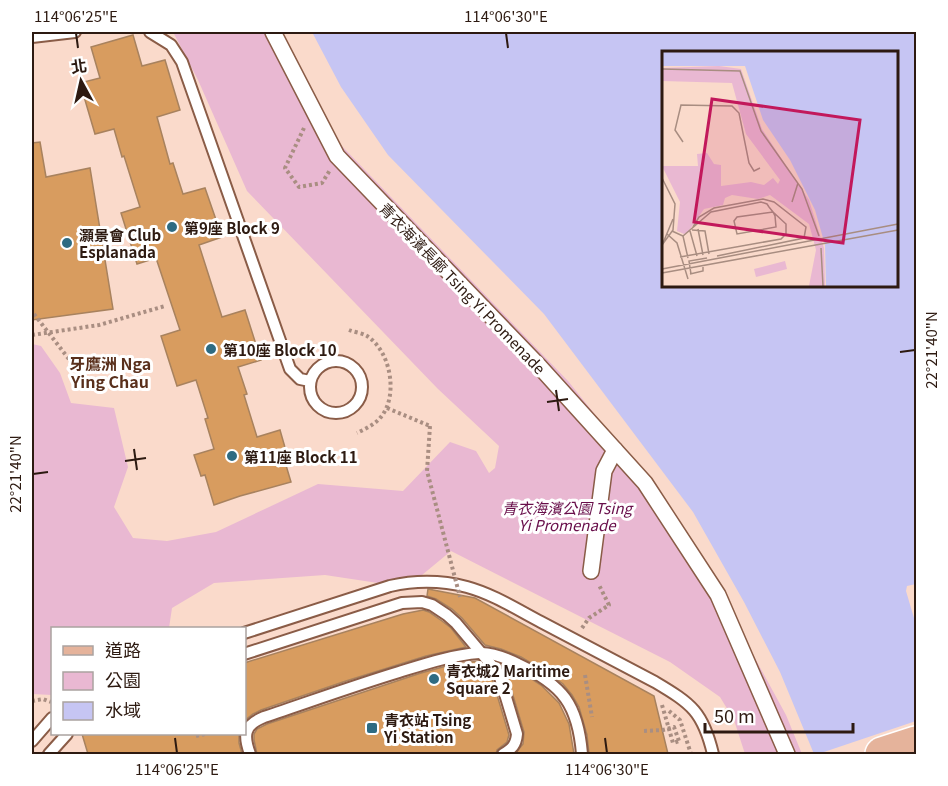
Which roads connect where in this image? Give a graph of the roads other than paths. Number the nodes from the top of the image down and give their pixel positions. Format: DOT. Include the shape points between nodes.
graph roads {
  1 [pos="75,32"];
  2 [pos="150,32"];
  3 [pos="273,32"];
  4 [pos="32,37"];
  5 [pos="310,381"];
  6 [pos="615,450"];
  7 [pos="591,571"];
  8 [pos="246,632"];
  9 [pos="481,652"];
  10 [pos="246,653"];
  11 [pos="51,719"];
  12 [pos="66,735"];
  13 [pos="32,741"];
  14 [pos="916,743"];
  15 [pos="49,754"];
  16 [pos="250,754"];
  17 [pos="502,754"];
  18 [pos="582,754"];
  19 [pos="713,754"];
  20 [pos="787,754"];
  21 [pos="882,754"];
  1 -- 4 [label="lane"];
  2 -- 5 [label="lane" via="171,45 182,62 290,369 300,379"];
  3 -- 6 [label="street, 青衣海濱長廊 Tsing Yi Promenade" via="337,156"];
  5 -- 5 [label="lane" via="326,362 342,361 361,376 362,392 347,411 330,412 316,404"];
  6 -- 7 [label="street" via="603,471"];
  6 -- 20 [label="street, 青衣海濱長廊 Tsing Yi Promenade" via="645,483 718,595"];
  8 -- 19 [label="lane" via="390,586 444,582 465,587 523,613 674,693 702,719"];
  9 -- 10 [label="lane" via="447,615 422,602 402,603"];
  9 -- 16 [label="lane" via="436,661 264,717 253,722 246,732"];
  9 -- 17 [label="lane" via="499,674 517,734 511,750"];
  9 -- 18 [label="lane" via="523,666 545,678 565,696 576,719"];
  11 -- 13 [label="lane"];
  12 -- 15 [label="lane"];
  14 -- 21 [label="main road"];
}
